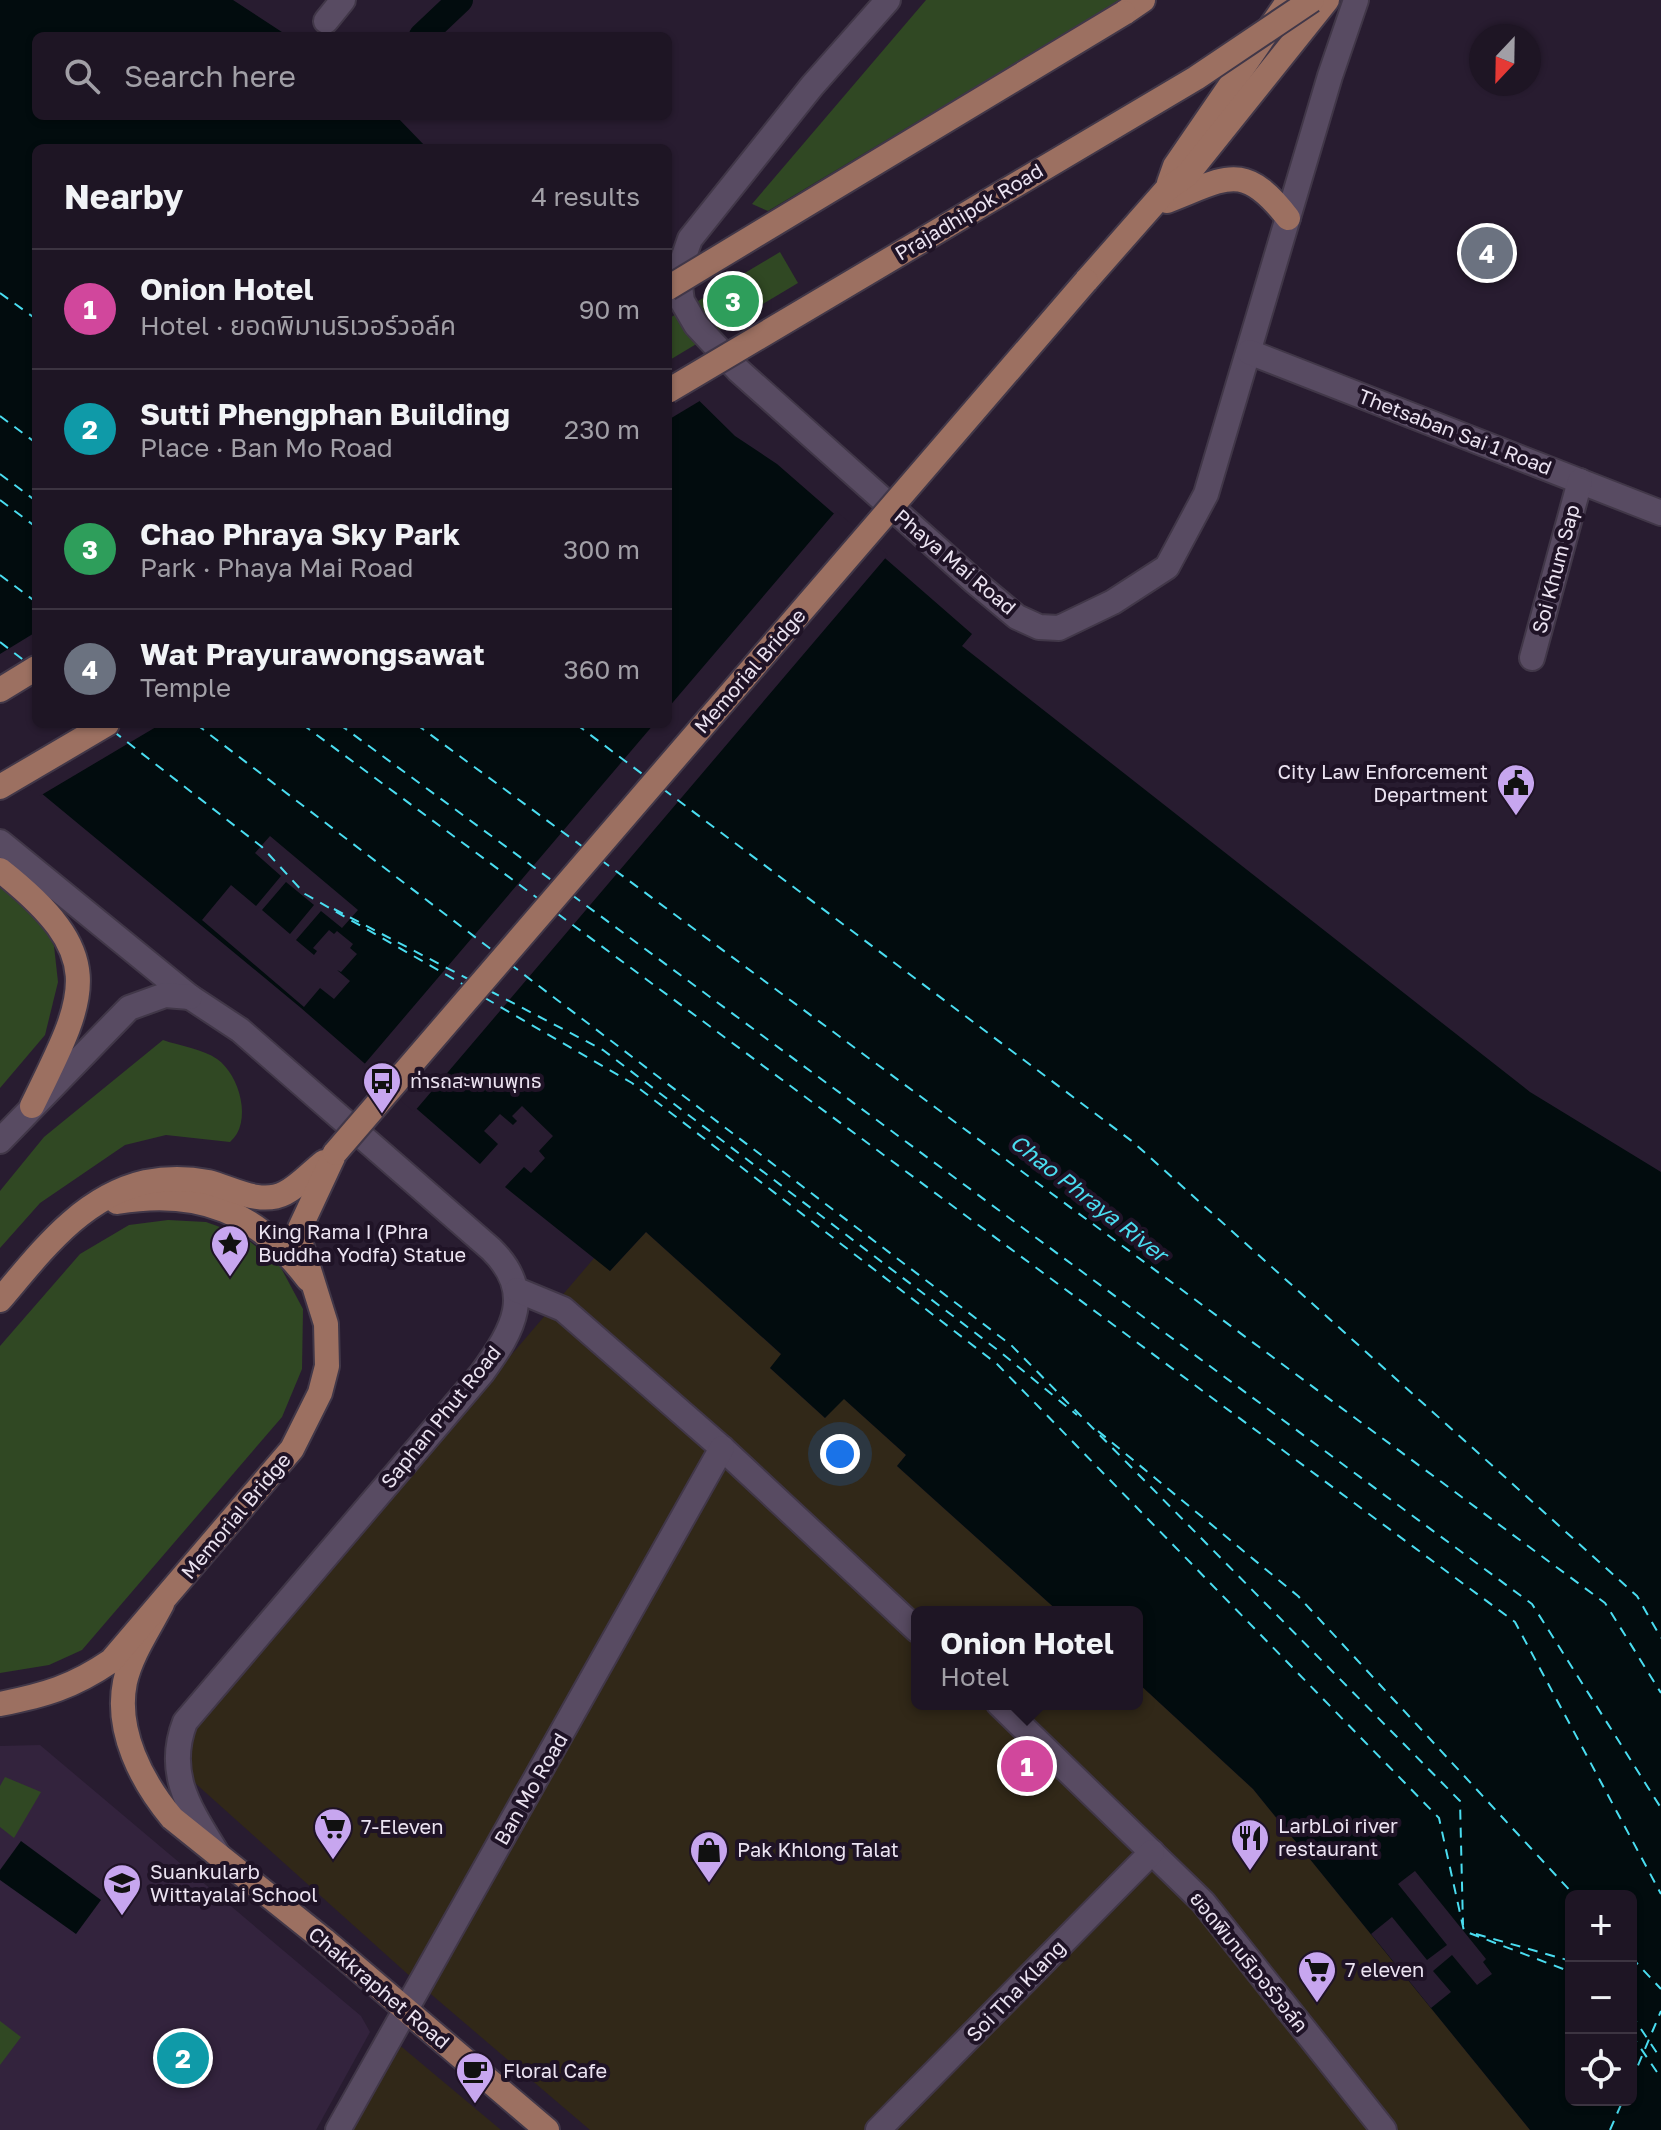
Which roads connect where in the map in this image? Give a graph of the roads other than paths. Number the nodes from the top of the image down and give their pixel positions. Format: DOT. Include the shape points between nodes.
graph roads {
  1 [pos="343,0"];
  2 [pos="888,0"];
  3 [pos="1289,0"];
  4 [pos="1312,0"];
  5 [pos="1327,0"];
  6 [pos="1356,0"];
  7 [pos="1133,7"];
  8 [pos="326,21"];
  9 [pos="1160,198"];
  10 [pos="1288,218"];
  11 [pos="672,286"];
  12 [pos="1249,352"];
  13 [pos="672,389"];
  14 [pos="1580,481"];
  15 [pos="1661,513"];
  16 [pos="1532,658"];
  17 [pos="32,670"];
  18 [pos="0,690"];
  19 [pos="100,728"];
  20 [pos="0,787"];
  21 [pos="0,842"];
  22 [pos="0,870"];
  23 [pos="190,997"];
  24 [pos="32,1106"];
  25 [pos="0,1141"];
  26 [pos="335,1153"];
  27 [pos="91,1207"];
  28 [pos="517,1290"];
  29 [pos="319,1296"];
  30 [pos="0,1300"];
  31 [pos="722,1448"];
  32 [pos="162,1604"];
  33 [pos="911,1625"];
  34 [pos="0,1704"];
  35 [pos="1005,1710"];
  36 [pos="1152,1852"];
  37 [pos="220,1858"];
  38 [pos="405,2010"];
  39 [pos="338,2130"];
  40 [pos="547,2130"];
  41 [pos="878,2130"];
  42 [pos="1384,2130"];
  1 -- 8 [label="street"];
  2 -- 12 [label="street, Phaya Mai Road" via="690,239 678,273 682,301 696,325 738,370 1017,617 1039,627 1059,628 1167,567 1206,494"];
  3 -- 9 [label="main road" via="1175,166"];
  4 -- 13 [label="main road, Prajadhipok Road, bridge" via="1196,78"];
  5 -- 9 [label="main road" via="1187,175"];
  6 -- 10 [label="street, Phaya Mai Road"];
  7 -- 11 [label="main road, bridge"];
  9 -- 10 [label="main road" via="1240,179 1265,190"];
  9 -- 26 [label="main road, Memorial Bridge, bridge"];
  10 -- 12 [label="street, Phaya Mai Road"];
  12 -- 14 [label="street, Thetsaban Sai 1 Road"];
  14 -- 15 [label="street, Thetsaban Sai 1 Road"];
  14 -- 16 [label="street, Soi Khum Sap"];
  17 -- 18 [label="main road"];
  19 -- 20 [label="main road"];
  21 -- 23 [label="street"];
  22 -- 24 [label="main road" via="55,918 74,956 77,977 73,1021"];
  23 -- 24 [label="street" via="165,995 129,1008"];
  23 -- 28 [label="street" via="240,1030 491,1249 514,1276"];
  24 -- 25 [label="street"];
  26 -- 27 [label="main road, Memorial Bridge" via="283,1195 258,1198 184,1179 148,1182"];
  26 -- 29 [label="main road, Memorial Bridge" via="300,1228"];
  27 -- 29 [label="main road" via="168,1198 219,1207 271,1238"];
  27 -- 30 [label="main road, Memorial Bridge" via="56,1234"];
  28 -- 31 [label="street" via="563,1309"];
  28 -- 37 [label="street, Saphan Phut Road" via="513,1321 482,1373 185,1722 177,1741 179,1779"];
  29 -- 32 [label="main road, Memorial Bridge" via="327,1366 320,1393 292,1449"];
  31 -- 33 [label="street"];
  31 -- 38 [label="street, Ban Mo Road"];
  32 -- 34 [label="main road" via="111,1661 78,1684"];
  32 -- 37 [label="main road, Chakkraphet Road" via="125,1684 128,1735 152,1795"];
  35 -- 36 [label="street, ยอดพิมานริเวอร์วอล์ค"];
  36 -- 41 [label="street, Soi Tha Klang"];
  36 -- 42 [label="street, ยอดพิมานริเวอร์วอล์ค" via="1203,1902"];
  37 -- 38 [label="main road, Chakkraphet Road"];
  38 -- 39 [label="street, Ban Mo Road"];
  38 -- 40 [label="main road, Chakkraphet Road"];
}
